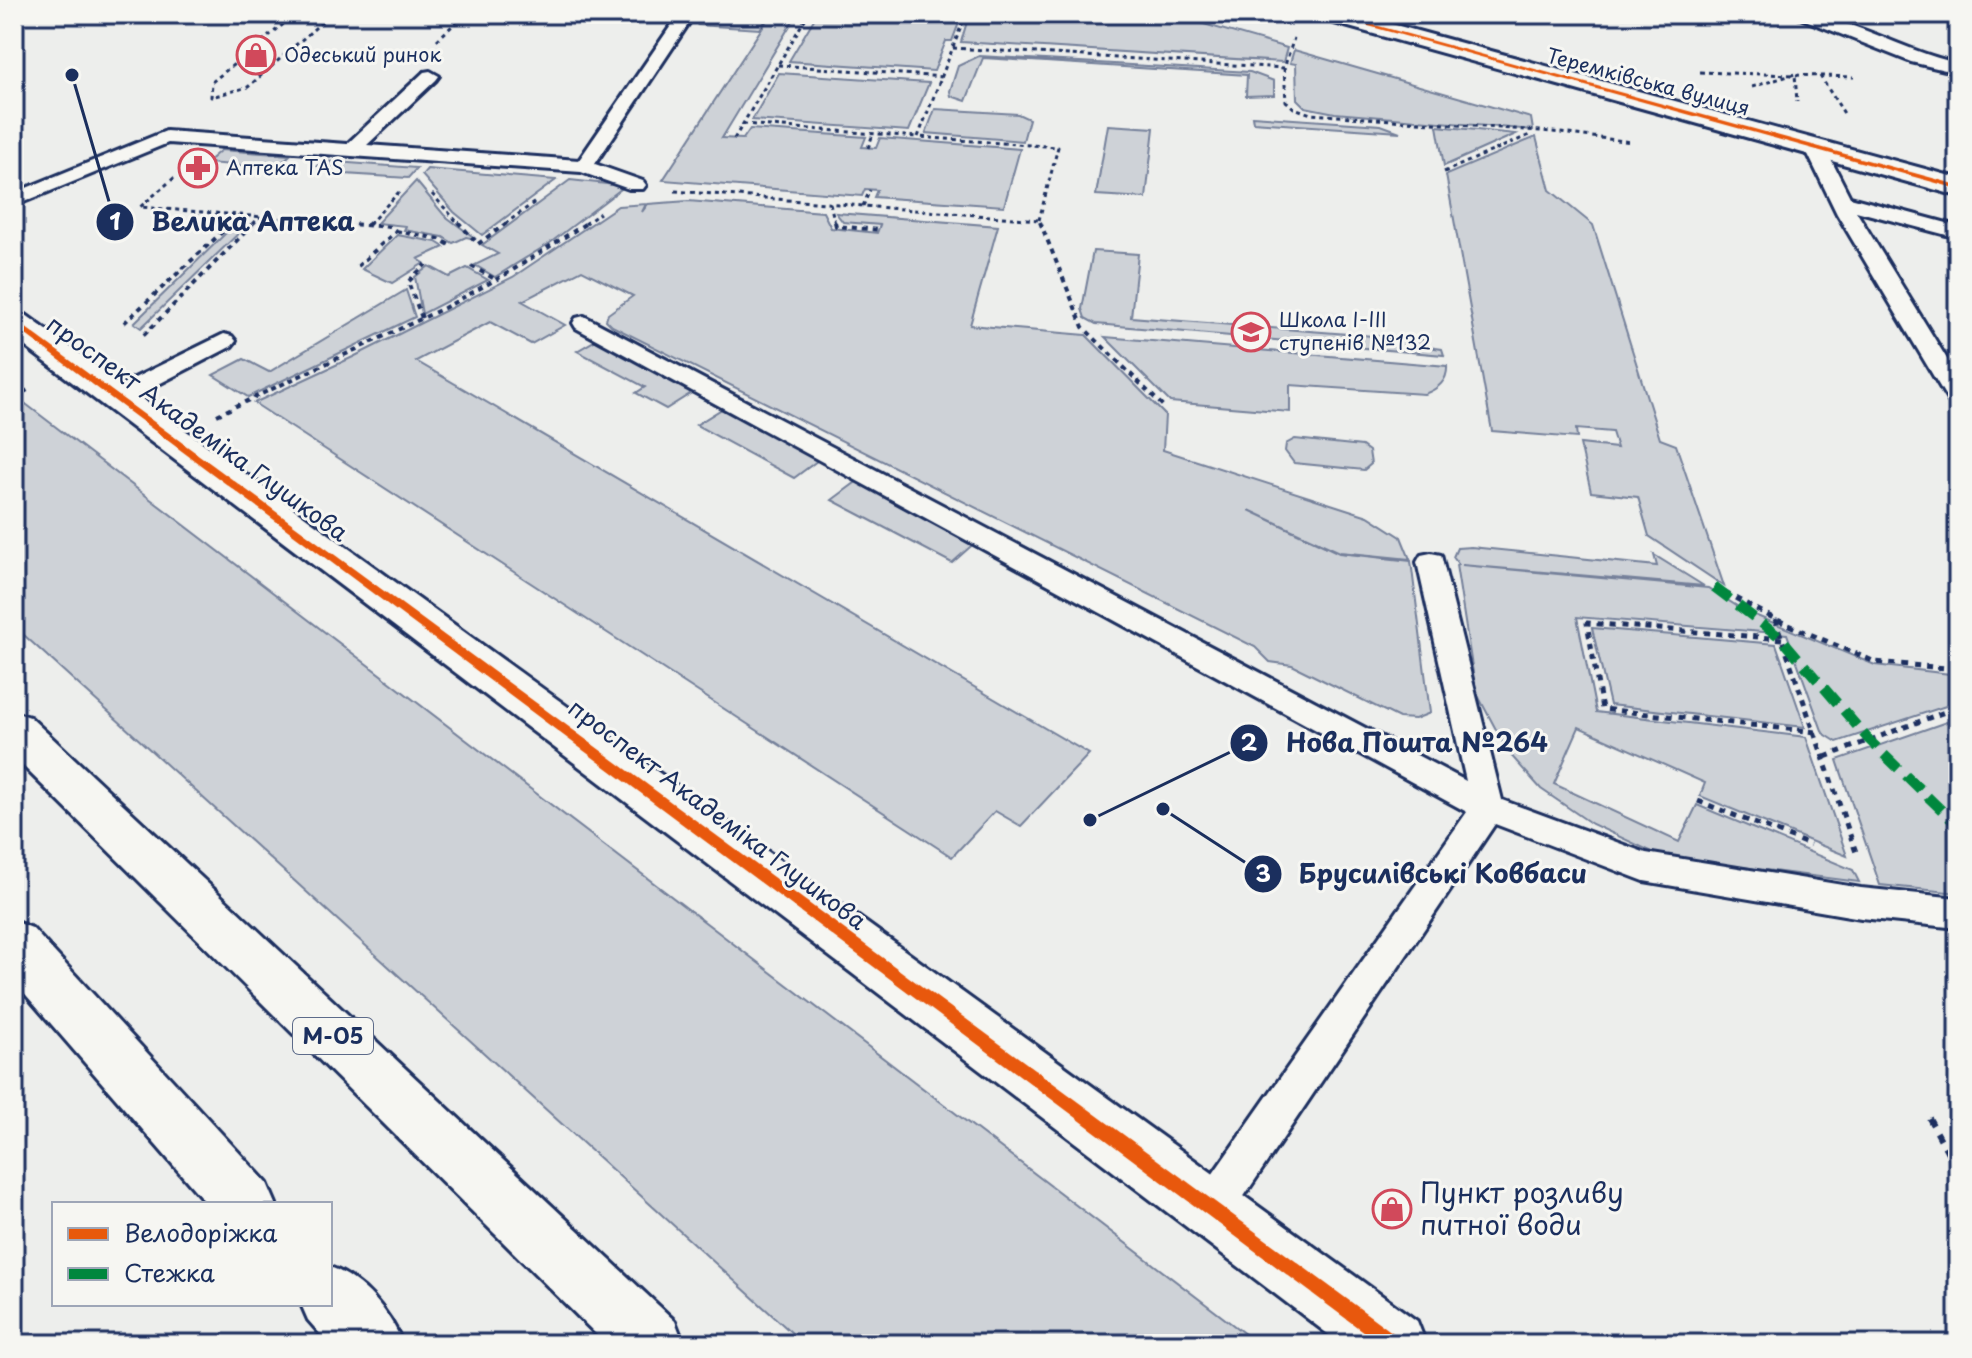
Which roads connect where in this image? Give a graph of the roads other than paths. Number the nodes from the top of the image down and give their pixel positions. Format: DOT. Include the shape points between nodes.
graph roads {
  1 [pos="687,14"];
  2 [pos="1328,14"];
  3 [pos="1798,14"];
  4 [pos="1958,68"];
  5 [pos="430,76"];
  6 [pos="1815,148"];
  7 [pos="350,151"];
  8 [pos="584,166"];
  9 [pos="636,185"];
  10 [pos="1958,187"];
  11 [pos="14,200"];
  12 [pos="1844,201"];
  13 [pos="1958,232"];
  14 [pos="14,322"];
  15 [pos="584,323"];
  16 [pos="224,341"];
  17 [pos="117,396"];
  18 [pos="1958,397"];
  19 [pos="1431,562"];
  20 [pos="14,729"];
  21 [pos="1488,808"];
  22 [pos="1958,913"];
  23 [pos="14,944"];
  24 [pos="244,1202"];
  25 [pos="1212,1209"];
  26 [pos="332,1300"];
  27 [pos="371,1344"];
  28 [pos="652,1344"];
  29 [pos="1394,1344"];
  1 -- 8 [label="lane"];
  2 -- 6 [label="main road, Теремківська вулиця"];
  3 -- 4 [label="lane" via="1826,20 1936,65"];
  5 -- 7 [label="lane"];
  6 -- 10 [label="main road, Теремківська вулиця"];
  6 -- 12 [label="lane"];
  7 -- 8 [label="lane"];
  7 -- 11 [label="lane" via="166,137"];
  8 -- 9 [label="lane"];
  12 -- 13 [label="lane"];
  12 -- 18 [label="lane"];
  14 -- 17 [label="main road, проспект Академіка Глушкова"];
  15 -- 21 [label="lane"];
  16 -- 17 [label="lane"];
  17 -- 25 [label="main road, проспект Академіка Глушкова"];
  19 -- 21 [label="lane"];
  20 -- 28 [label="main road, М-05"];
  21 -- 22 [label="lane" via="1644,867 1861,903"];
  21 -- 25 [label="lane"];
  23 -- 24 [label="main road"];
  25 -- 29 [label="main road, проспект Академіка Глушкова"];
  26 -- 27 [label="main road"];
}
